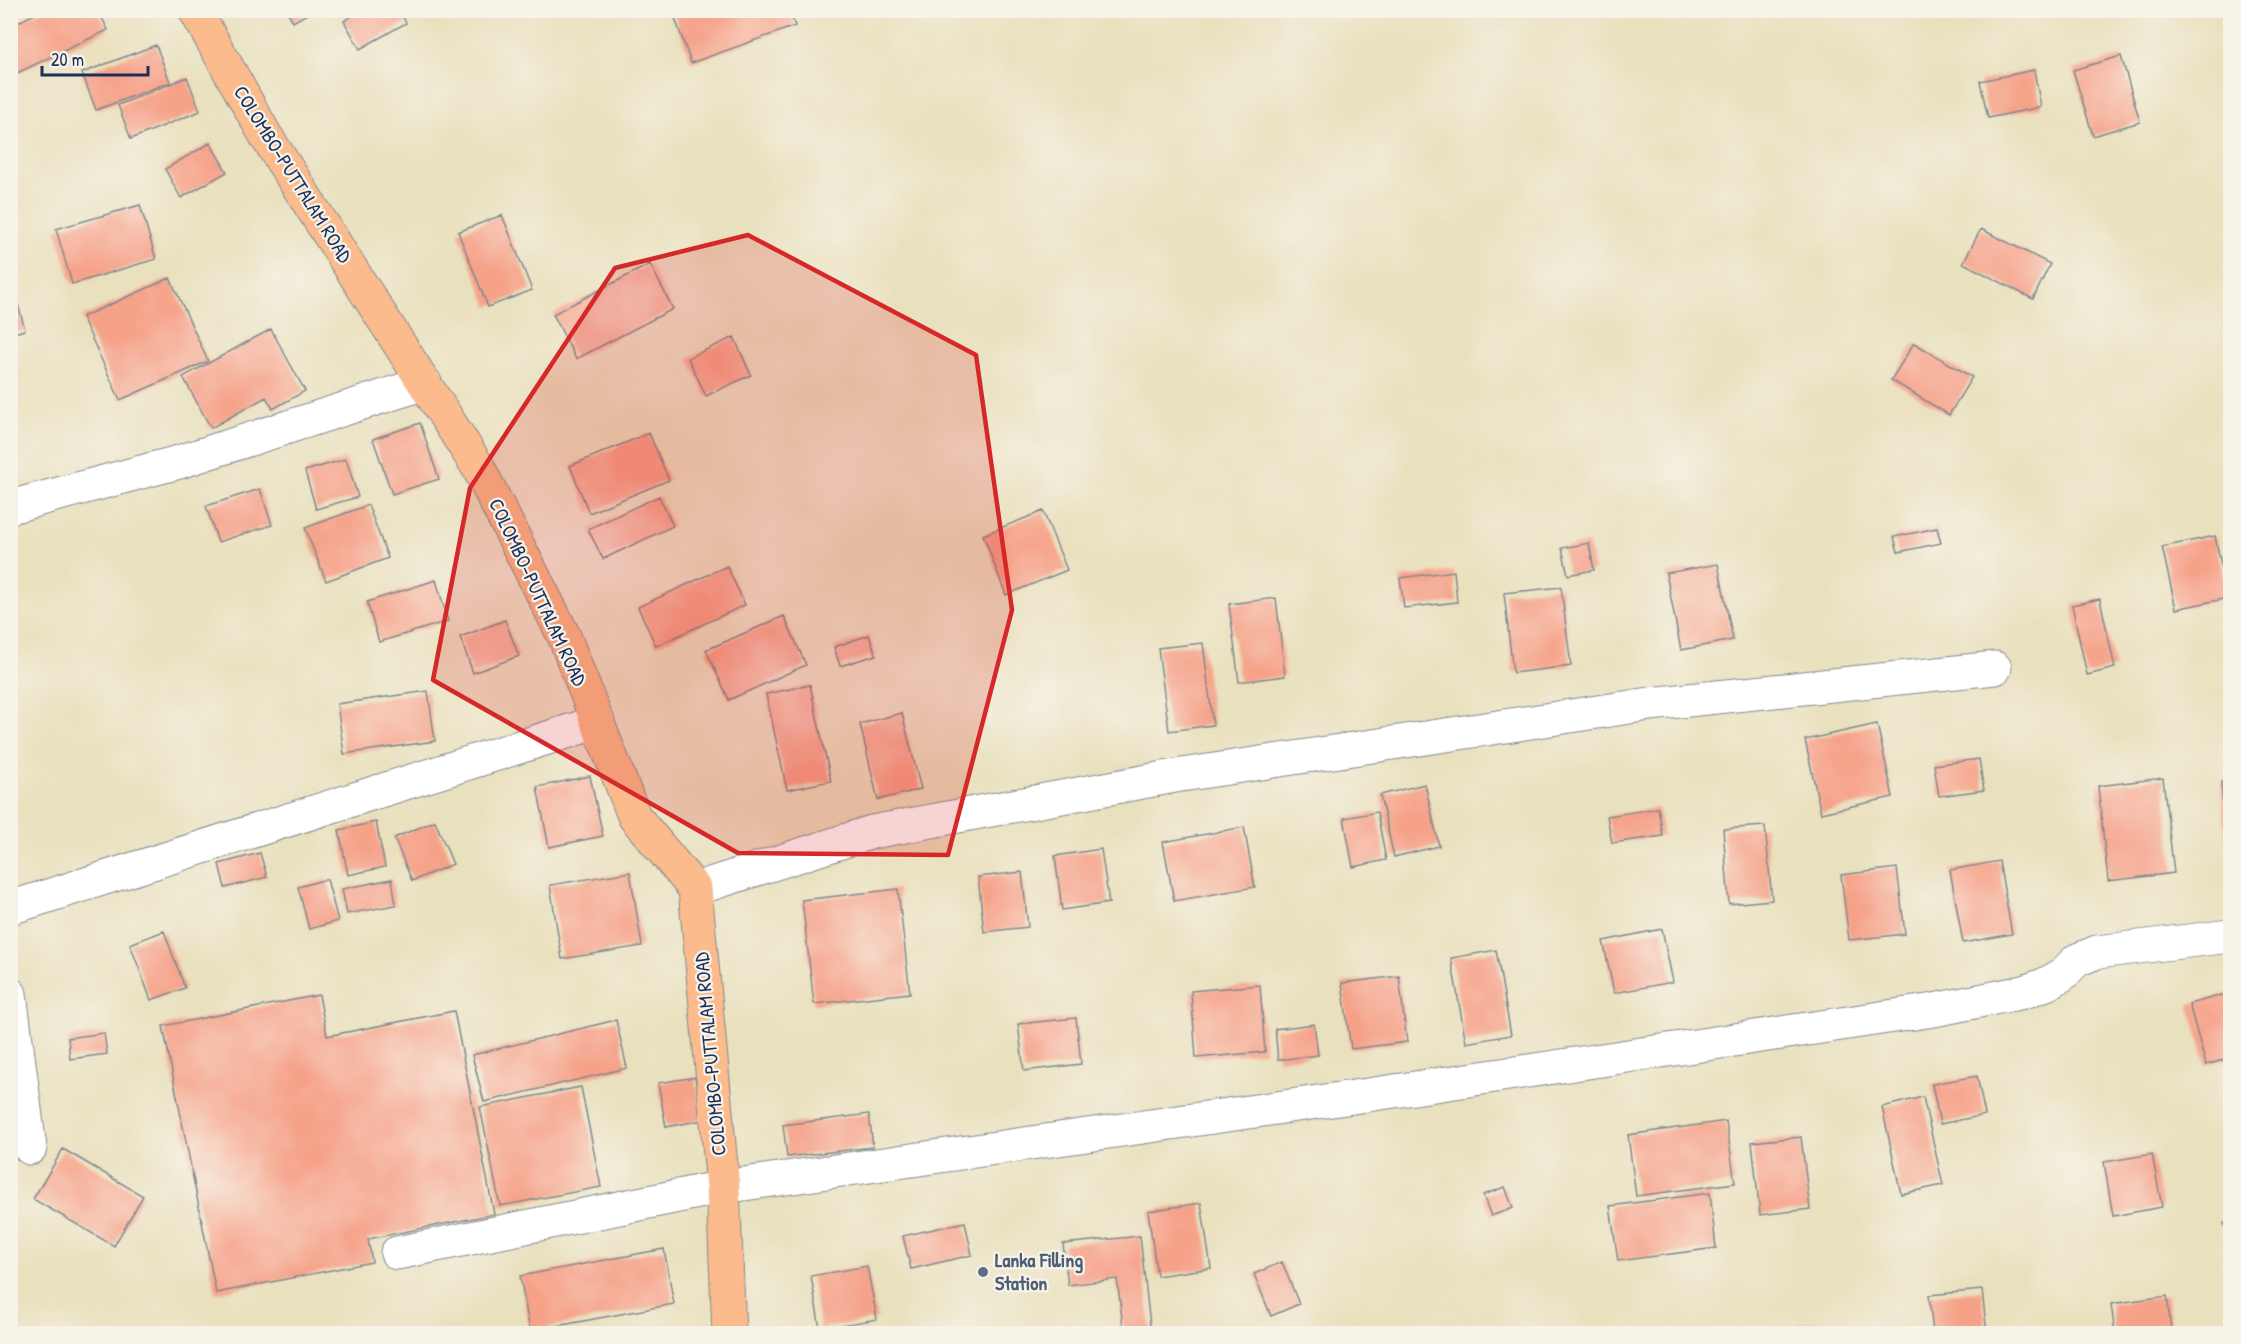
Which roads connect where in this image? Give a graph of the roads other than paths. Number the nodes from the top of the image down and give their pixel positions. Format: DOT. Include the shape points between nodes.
graph roads {
  1 [pos="195,10"];
  2 [pos="425,384"];
  3 [pos="10,507"];
  4 [pos="1995,668"];
  5 [pos="598,722"];
  6 [pos="695,889"];
  7 [pos="10,908"];
  8 [pos="2230,936"];
  9 [pos="10,994"];
  10 [pos="30,1148"];
  11 [pos="723,1187"];
  12 [pos="397,1253"];
  13 [pos="729,1334"];
  1 -- 2 [label="highway, COLOMBO-PUTTALAM ROAD" via="266,136"];
  2 -- 3 [label="street" via="179,462"];
  2 -- 5 [label="highway, COLOMBO-PUTTALAM ROAD" via="478,467 564,636"];
  4 -- 6 [label="street" via="1650,704 1175,776 872,832"];
  5 -- 6 [label="highway, COLOMBO-PUTTALAM ROAD" via="634,816"];
  5 -- 7 [label="street"];
  6 -- 11 [label="highway, COLOMBO-PUTTALAM ROAD"];
  8 -- 11 [label="street" via="2097,952 2077,960 2046,984 2024,992 1934,1010"];
  9 -- 10 [label="street"];
  11 -- 12 [label="street"];
  11 -- 13 [label="highway, COLOMBO-PUTTALAM ROAD"];
}
